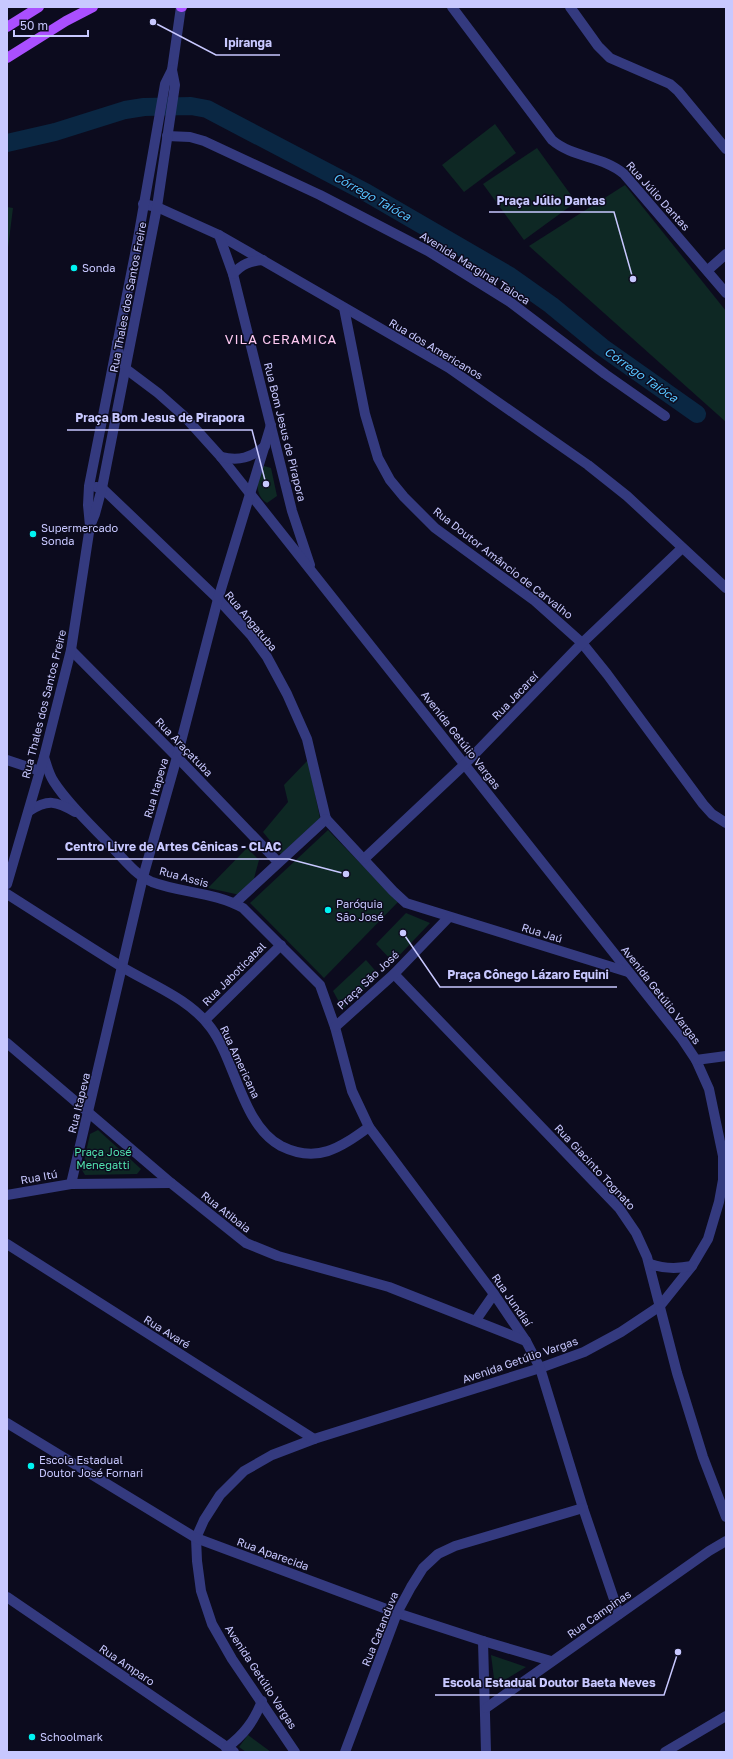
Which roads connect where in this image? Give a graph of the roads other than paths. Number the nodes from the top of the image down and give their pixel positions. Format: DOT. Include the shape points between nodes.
graph roads {
  1 [pos="39,7"];
  2 [pos="93,7"];
  3 [pos="182,7"];
  4 [pos="452,7"];
  5 [pos="570,7"];
  6 [pos="7,27"];
  7 [pos="7,58"];
  8 [pos="166,112"];
  9 [pos="167,136"];
  10 [pos="726,149"];
  11 [pos="143,204"];
  12 [pos="158,207"];
  13 [pos="219,235"];
  14 [pos="726,254"];
  15 [pos="263,260"];
  16 [pos="708,270"];
  17 [pos="234,274"];
  18 [pos="726,293"];
  19 [pos="344,308"];
  20 [pos="117,343"];
  21 [pos="126,369"];
  22 [pos="665,416"];
  23 [pos="271,425"];
  24 [pos="266,446"];
  25 [pos="221,457"];
  26 [pos="89,486"];
  27 [pos="102,488"];
  28 [pos="250,492"];
  29 [pos="90,526"];
  30 [pos="682,548"];
  31 [pos="313,571"];
  32 [pos="726,588"];
  33 [pos="218,599"];
  34 [pos="582,644"];
  35 [pos="71,650"];
  36 [pos="44,757"];
  37 [pos="177,757"];
  38 [pos="7,760"];
  39 [pos="465,764"];
  40 [pos="40,771"];
  41 [pos="29,812"];
  42 [pos="81,814"];
  43 [pos="326,819"];
  44 [pos="726,823"];
  45 [pos="364,859"];
  46 [pos="278,862"];
  47 [pos="143,877"];
  48 [pos="7,884"];
  49 [pos="7,894"];
  50 [pos="235,904"];
  51 [pos="449,918"];
  52 [pos="281,945"];
  53 [pos="123,967"];
  54 [pos="628,972"];
  55 [pos="394,974"];
  56 [pos="205,1020"];
  57 [pos="335,1027"];
  58 [pos="7,1043"];
  59 [pos="726,1056"];
  60 [pos="696,1060"];
  61 [pos="89,1113"];
  62 [pos="369,1127"];
  63 [pos="171,1183"];
  64 [pos="71,1184"];
  65 [pos="7,1195"];
  66 [pos="723,1204"];
  67 [pos="7,1244"];
  68 [pos="650,1264"];
  69 [pos="692,1266"];
  70 [pos="494,1294"];
  71 [pos="660,1306"];
  72 [pos="476,1320"];
  73 [pos="526,1341"];
  74 [pos="540,1368"];
  75 [pos="7,1423"];
  76 [pos="314,1439"];
  77 [pos="583,1508"];
  78 [pos="726,1517"];
  79 [pos="196,1538"];
  80 [pos="726,1541"];
  81 [pos="7,1597"];
  82 [pos="397,1613"];
  83 [pos="619,1614"];
  84 [pos="483,1642"];
  85 [pos="551,1661"];
  86 [pos="262,1701"];
  87 [pos="486,1708"];
  88 [pos="726,1716"];
  89 [pos="230,1750"];
  90 [pos="295,1752"];
  91 [pos="345,1752"];
  92 [pos="486,1752"];
  93 [pos="665,1752"];
  1 -- 6 [label="main road"];
  2 -- 7 [label="main road"];
  3 -- 8 [label="street, Rua Thales dos Santos Freire"];
  4 -- 16 [label="street, Rua Júlio Dantas" via="552,140 574,154 617,168"];
  5 -- 10 [label="street" via="598,46 610,58 670,84"];
  8 -- 9 [label="street, Rua Thales dos Santos Freire"];
  8 -- 11 [label="street, Rua Thales dos Santos Freire"];
  9 -- 12 [label="street, Rua Thales dos Santos Freire"];
  9 -- 22 [label="street, Avenida Marginal Taioca" via="190,137 204,141 320,195 422,248 510,302"];
  11 -- 12 [label="street, Rua dos Americanos"];
  11 -- 20 [label="street, Rua Thales dos Santos Freire"];
  12 -- 13 [label="street, Rua dos Americanos"];
  12 -- 21 [label="street, Rua Thales dos Santos Freire"];
  13 -- 15 [label="street, Rua dos Americanos"];
  13 -- 17 [label="street, Rua Bom Jesus de Pirapora"];
  14 -- 16 [label="street"];
  15 -- 17 [label="street" via="247,262"];
  15 -- 19 [label="street, Rua dos Americanos"];
  16 -- 18 [label="street, Rua Júlio Dantas"];
  17 -- 23 [label="street, Rua Bom Jesus de Pirapora"];
  19 -- 30 [label="street, Rua dos Americanos" via="449,368 588,465 627,496"];
  19 -- 34 [label="street, Rua Doutor Amâncio de Carvalho" via="365,414 378,458 390,480 435,528 535,601"];
  20 -- 21 [label="street"];
  20 -- 26 [label="street, Rua Thales dos Santos Freire"];
  21 -- 25 [label="street, Avenida Getúlio Vargas" via="184,416"];
  21 -- 27 [label="street, Rua Thales dos Santos Freire"];
  23 -- 24 [label="street, Rua Itapeva"];
  23 -- 31 [label="street, Rua Bom Jesus de Pirapora" via="292,511"];
  24 -- 25 [label="street" via="242,460"];
  24 -- 28 [label="street, Rua Itapeva"];
  25 -- 28 [label="street, Avenida Getúlio Vargas"];
  26 -- 27 [label="street"];
  26 -- 29 [label="street, Rua Thales dos Santos Freire"];
  27 -- 29 [label="street, Rua Thales dos Santos Freire"];
  27 -- 33 [label="street, Rua Angatuba"];
  28 -- 31 [label="street, Avenida Getúlio Vargas"];
  28 -- 33 [label="street, Rua Itapeva"];
  29 -- 35 [label="street, Rua Thales dos Santos Freire"];
  30 -- 32 [label="street, Rua dos Americanos"];
  30 -- 34 [label="street, Rua Jacareí"];
  31 -- 39 [label="street, Avenida Getúlio Vargas"];
  33 -- 37 [label="street, Rua Itapeva"];
  33 -- 43 [label="street, Rua Angatuba" via="259,646 277,672 307,739"];
  34 -- 39 [label="street, Rua Jacareí"];
  34 -- 44 [label="street, Rua Doutor Amâncio de Carvalho" via="703,804"];
  35 -- 36 [label="street, Rua Thales dos Santos Freire"];
  35 -- 37 [label="street, Rua Araçatuba"];
  36 -- 40 [label="street, Rua Thales dos Santos Freire"];
  36 -- 42 [label="street, Rua Assis" via="54,783"];
  37 -- 46 [label="street, Rua Araçatuba"];
  37 -- 47 [label="street, Rua Itapeva"];
  38 -- 40 [label="street"];
  39 -- 45 [label="street, Rua Jacareí"];
  39 -- 54 [label="street, Avenida Getúlio Vargas"];
  40 -- 41 [label="street, Rua Thales dos Santos Freire"];
  41 -- 42 [label="street, Rua Assis" via="41,804 52,802"];
  41 -- 48 [label="street, Rua Thales dos Santos Freire"];
  42 -- 47 [label="street, Rua Assis"];
  43 -- 45 [label="street"];
  43 -- 46 [label="street"];
  45 -- 51 [label="street" via="406,903"];
  46 -- 50 [label="street"];
  47 -- 50 [label="street, Rua Assis" via="167,887"];
  47 -- 53 [label="street, Rua Itapeva"];
  49 -- 53 [label="street, Rua Americana"];
  50 -- 52 [label="street, Praça São José" via="243,908"];
  51 -- 54 [label="street, Rua Jaú"];
  51 -- 55 [label="street, Praça São José"];
  52 -- 56 [label="street, Rua Jaboticabal"];
  52 -- 57 [label="street, Praça São José" via="320,985"];
  53 -- 56 [label="street, Rua Americana" via="178,999"];
  53 -- 61 [label="street, Rua Itapeva"];
  54 -- 60 [label="street, Avenida Getúlio Vargas"];
  55 -- 57 [label="street, Praça São José"];
  55 -- 68 [label="street, Rua Giacinto Tognato" via="619,1208 636,1233"];
  56 -- 62 [label="street, Rua Americana" via="217,1036 259,1126 279,1145 300,1153 324,1153 345,1144"];
  57 -- 62 [label="street, Rua Jundiaí" via="352,1091"];
  58 -- 61 [label="street, Rua Atibaia"];
  59 -- 60 [label="street"];
  60 -- 66 [label="street, Avenida Getúlio Vargas" via="709,1089 723,1156"];
  61 -- 63 [label="street, Rua Atibaia"];
  61 -- 64 [label="street, Rua Itapeva"];
  62 -- 70 [label="street, Rua Jundiaí"];
  63 -- 64 [label="street, Rua Itú"];
  63 -- 72 [label="street, Rua Atibaia" via="228,1230 261,1250 383,1285"];
  64 -- 65 [label="street, Rua Itú"];
  66 -- 69 [label="street, Avenida Getúlio Vargas" via="708,1239"];
  67 -- 76 [label="street, Rua Avaré"];
  68 -- 69 [label="street" via="678,1269"];
  68 -- 71 [label="street, Rua Giacinto Tognato"];
  69 -- 71 [label="street, Avenida Getúlio Vargas"];
  70 -- 72 [label="street"];
  70 -- 73 [label="street, Rua Jundiaí"];
  71 -- 74 [label="street, Avenida Getúlio Vargas" via="621,1332 584,1352"];
  71 -- 78 [label="street, Rua Giacinto Tognato" via="703,1457"];
  72 -- 73 [label="street, Rua Atibaia"];
  73 -- 74 [label="street, Rua Jundiaí"];
  74 -- 76 [label="street, Avenida Getúlio Vargas"];
  74 -- 77 [label="street, Rua Jundiaí"];
  75 -- 79 [label="street, Rua Aparecida"];
  76 -- 79 [label="street, Avenida Getúlio Vargas" via="272,1455 244,1471 220,1495"];
  77 -- 82 [label="street, Rua Catanduva" via="455,1546 438,1554 423,1568"];
  77 -- 83 [label="street, Rua Jundiaí"];
  79 -- 82 [label="street, Rua Aparecida"];
  79 -- 86 [label="street, Avenida Getúlio Vargas" via="201,1591 212,1624 232,1659"];
  80 -- 83 [label="street, Rua Campinas"];
  81 -- 89 [label="street, Rua Amparo"];
  82 -- 84 [label="street, Rua Aparecida"];
  82 -- 91 [label="street, Rua Catanduva"];
  83 -- 85 [label="street, Rua Campinas"];
  84 -- 85 [label="street, Rua Aparecida"];
  84 -- 87 [label="street"];
  85 -- 87 [label="street, Rua Campinas"];
  86 -- 89 [label="street" via="247,1730"];
  86 -- 90 [label="street, Avenida Getúlio Vargas"];
  87 -- 92 [label="street"];
  88 -- 93 [label="street"];
}
